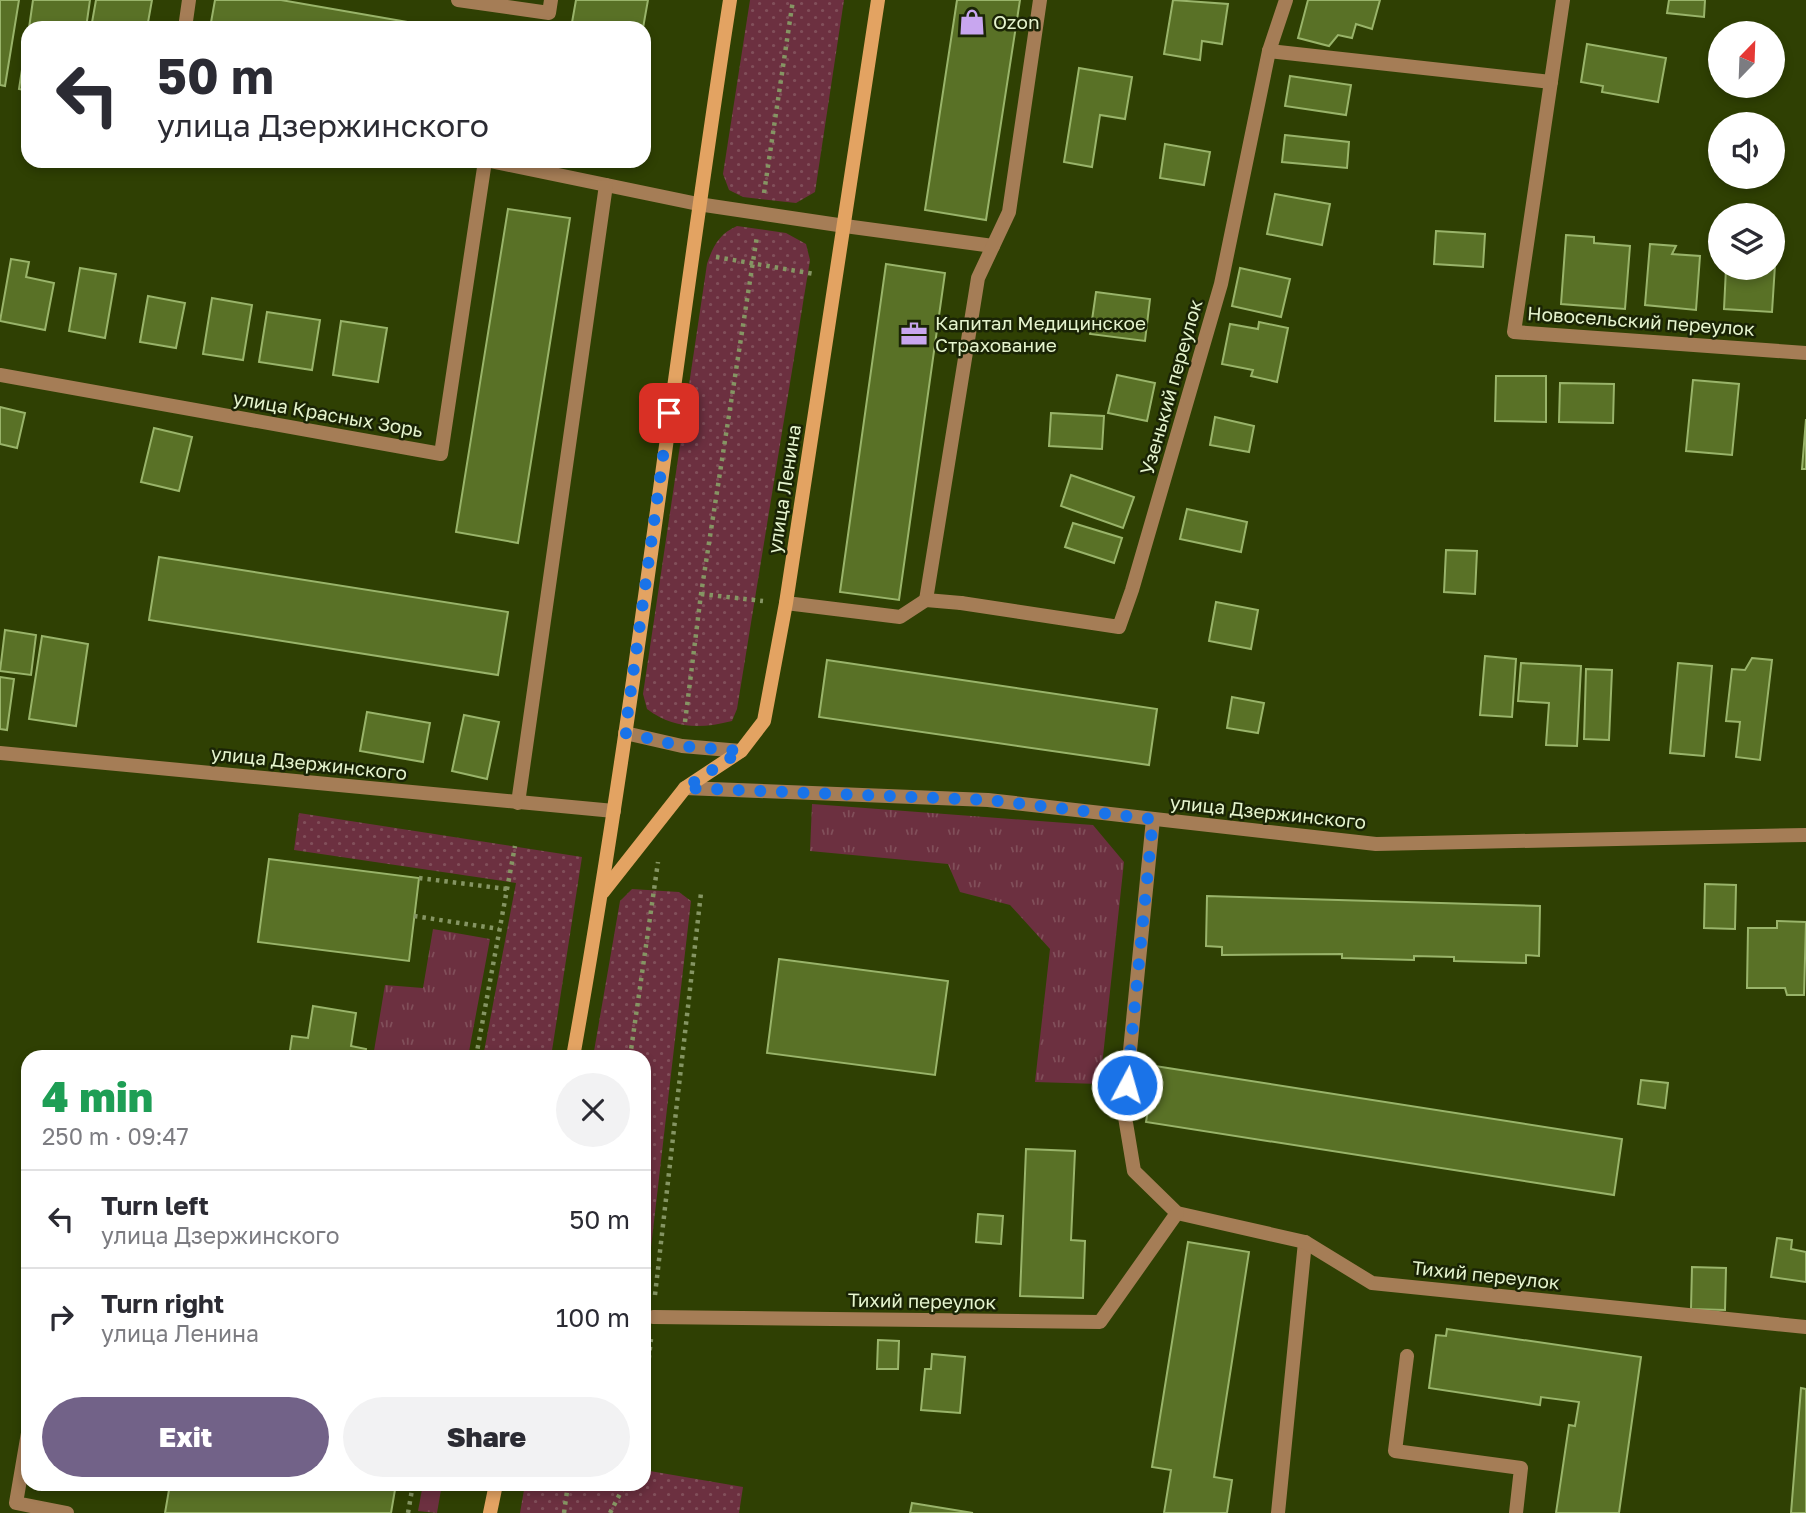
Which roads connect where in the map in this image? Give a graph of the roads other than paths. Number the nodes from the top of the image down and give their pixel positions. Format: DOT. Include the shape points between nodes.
graph roads {
  1 [pos="189,0"];
  2 [pos="458,0"];
  3 [pos="551,0"];
  4 [pos="730,0"];
  5 [pos="878,0"];
  6 [pos="1040,0"];
  7 [pos="1286,0"];
  8 [pos="1563,0"];
  9 [pos="186,21"];
  10 [pos="1269,51"];
  11 [pos="1551,82"];
  12 [pos="486,168"];
  13 [pos="520,168"];
  14 [pos="606,186"];
  15 [pos="698,204"];
  16 [pos="845,226"];
  17 [pos="993,246"];
  18 [pos="1806,353"];
  19 [pos="0,375"];
  20 [pos="926,600"];
  21 [pos="786,603"];
  22 [pos="625,733"];
  23 [pos="741,751"];
  24 [pos="0,753"];
  25 [pos="685,788"];
  26 [pos="518,803"];
  27 [pos="614,811"];
  28 [pos="1153,819"];
  29 [pos="1806,835"];
  30 [pos="602,893"];
  31 [pos="574,1050"];
  32 [pos="1177,1213"];
  33 [pos="1305,1242"];
  34 [pos="653,1317"];
  35 [pos="1806,1327"];
  36 [pos="1407,1356"];
  37 [pos="21,1474"];
  38 [pos="495,1491"];
  39 [pos="67,1513"];
  40 [pos="491,1513"];
  41 [pos="1278,1513"];
  42 [pos="1516,1513"];
  1 -- 9 [label="street"];
  2 -- 3 [label="street" via="549,13"];
  4 -- 15 [label="main road, улица Ленина"];
  5 -- 16 [label="main road, улица Ленина"];
  6 -- 17 [label="street" via="1009,212"];
  7 -- 10 [label="street, Узенький переулок"];
  8 -- 11 [label="street, Новосельский переулок"];
  10 -- 11 [label="street"];
  10 -- 20 [label="street, Узенький переулок" via="1221,284 1119,627"];
  11 -- 18 [label="street, Новосельский переулок" via="1514,332"];
  12 -- 19 [label="street, улица Красных Зорь" via="441,454"];
  13 -- 14 [label="street"];
  14 -- 15 [label="street"];
  14 -- 26 [label="street"];
  15 -- 16 [label="street"];
  15 -- 22 [label="main road, улица Ленина"];
  16 -- 17 [label="street"];
  16 -- 21 [label="main road, улица Ленина"];
  17 -- 20 [label="street" via="978,278"];
  20 -- 21 [label="street" via="900,617"];
  21 -- 23 [label="main road, улица Ленина" via="764,721"];
  22 -- 23 [label="street" via="681,746"];
  22 -- 27 [label="main road, улица Ленина"];
  23 -- 25 [label="main road, улица Ленина"];
  24 -- 26 [label="street, улица Дзержинского"];
  25 -- 28 [label="street, улица Дзержинского" via="988,800"];
  25 -- 30 [label="main road, улица Ленина"];
  26 -- 27 [label="street, улица Дзержинского"];
  27 -- 30 [label="main road, улица Ленина"];
  28 -- 29 [label="street, улица Дзержинского" via="1376,844"];
  28 -- 32 [label="street" via="1124,1111 1134,1171"];
  30 -- 31 [label="main road, улица Ленина"];
  32 -- 33 [label="street, Тихий переулок"];
  32 -- 34 [label="street, Тихий переулок" via="1100,1322"];
  33 -- 35 [label="street, Тихий переулок" via="1372,1283"];
  33 -- 41 [label="street"];
  36 -- 42 [label="street" via="1395,1451 1521,1468"];
  37 -- 39 [label="street" via="16,1503"];
  38 -- 40 [label="main road"];
}
